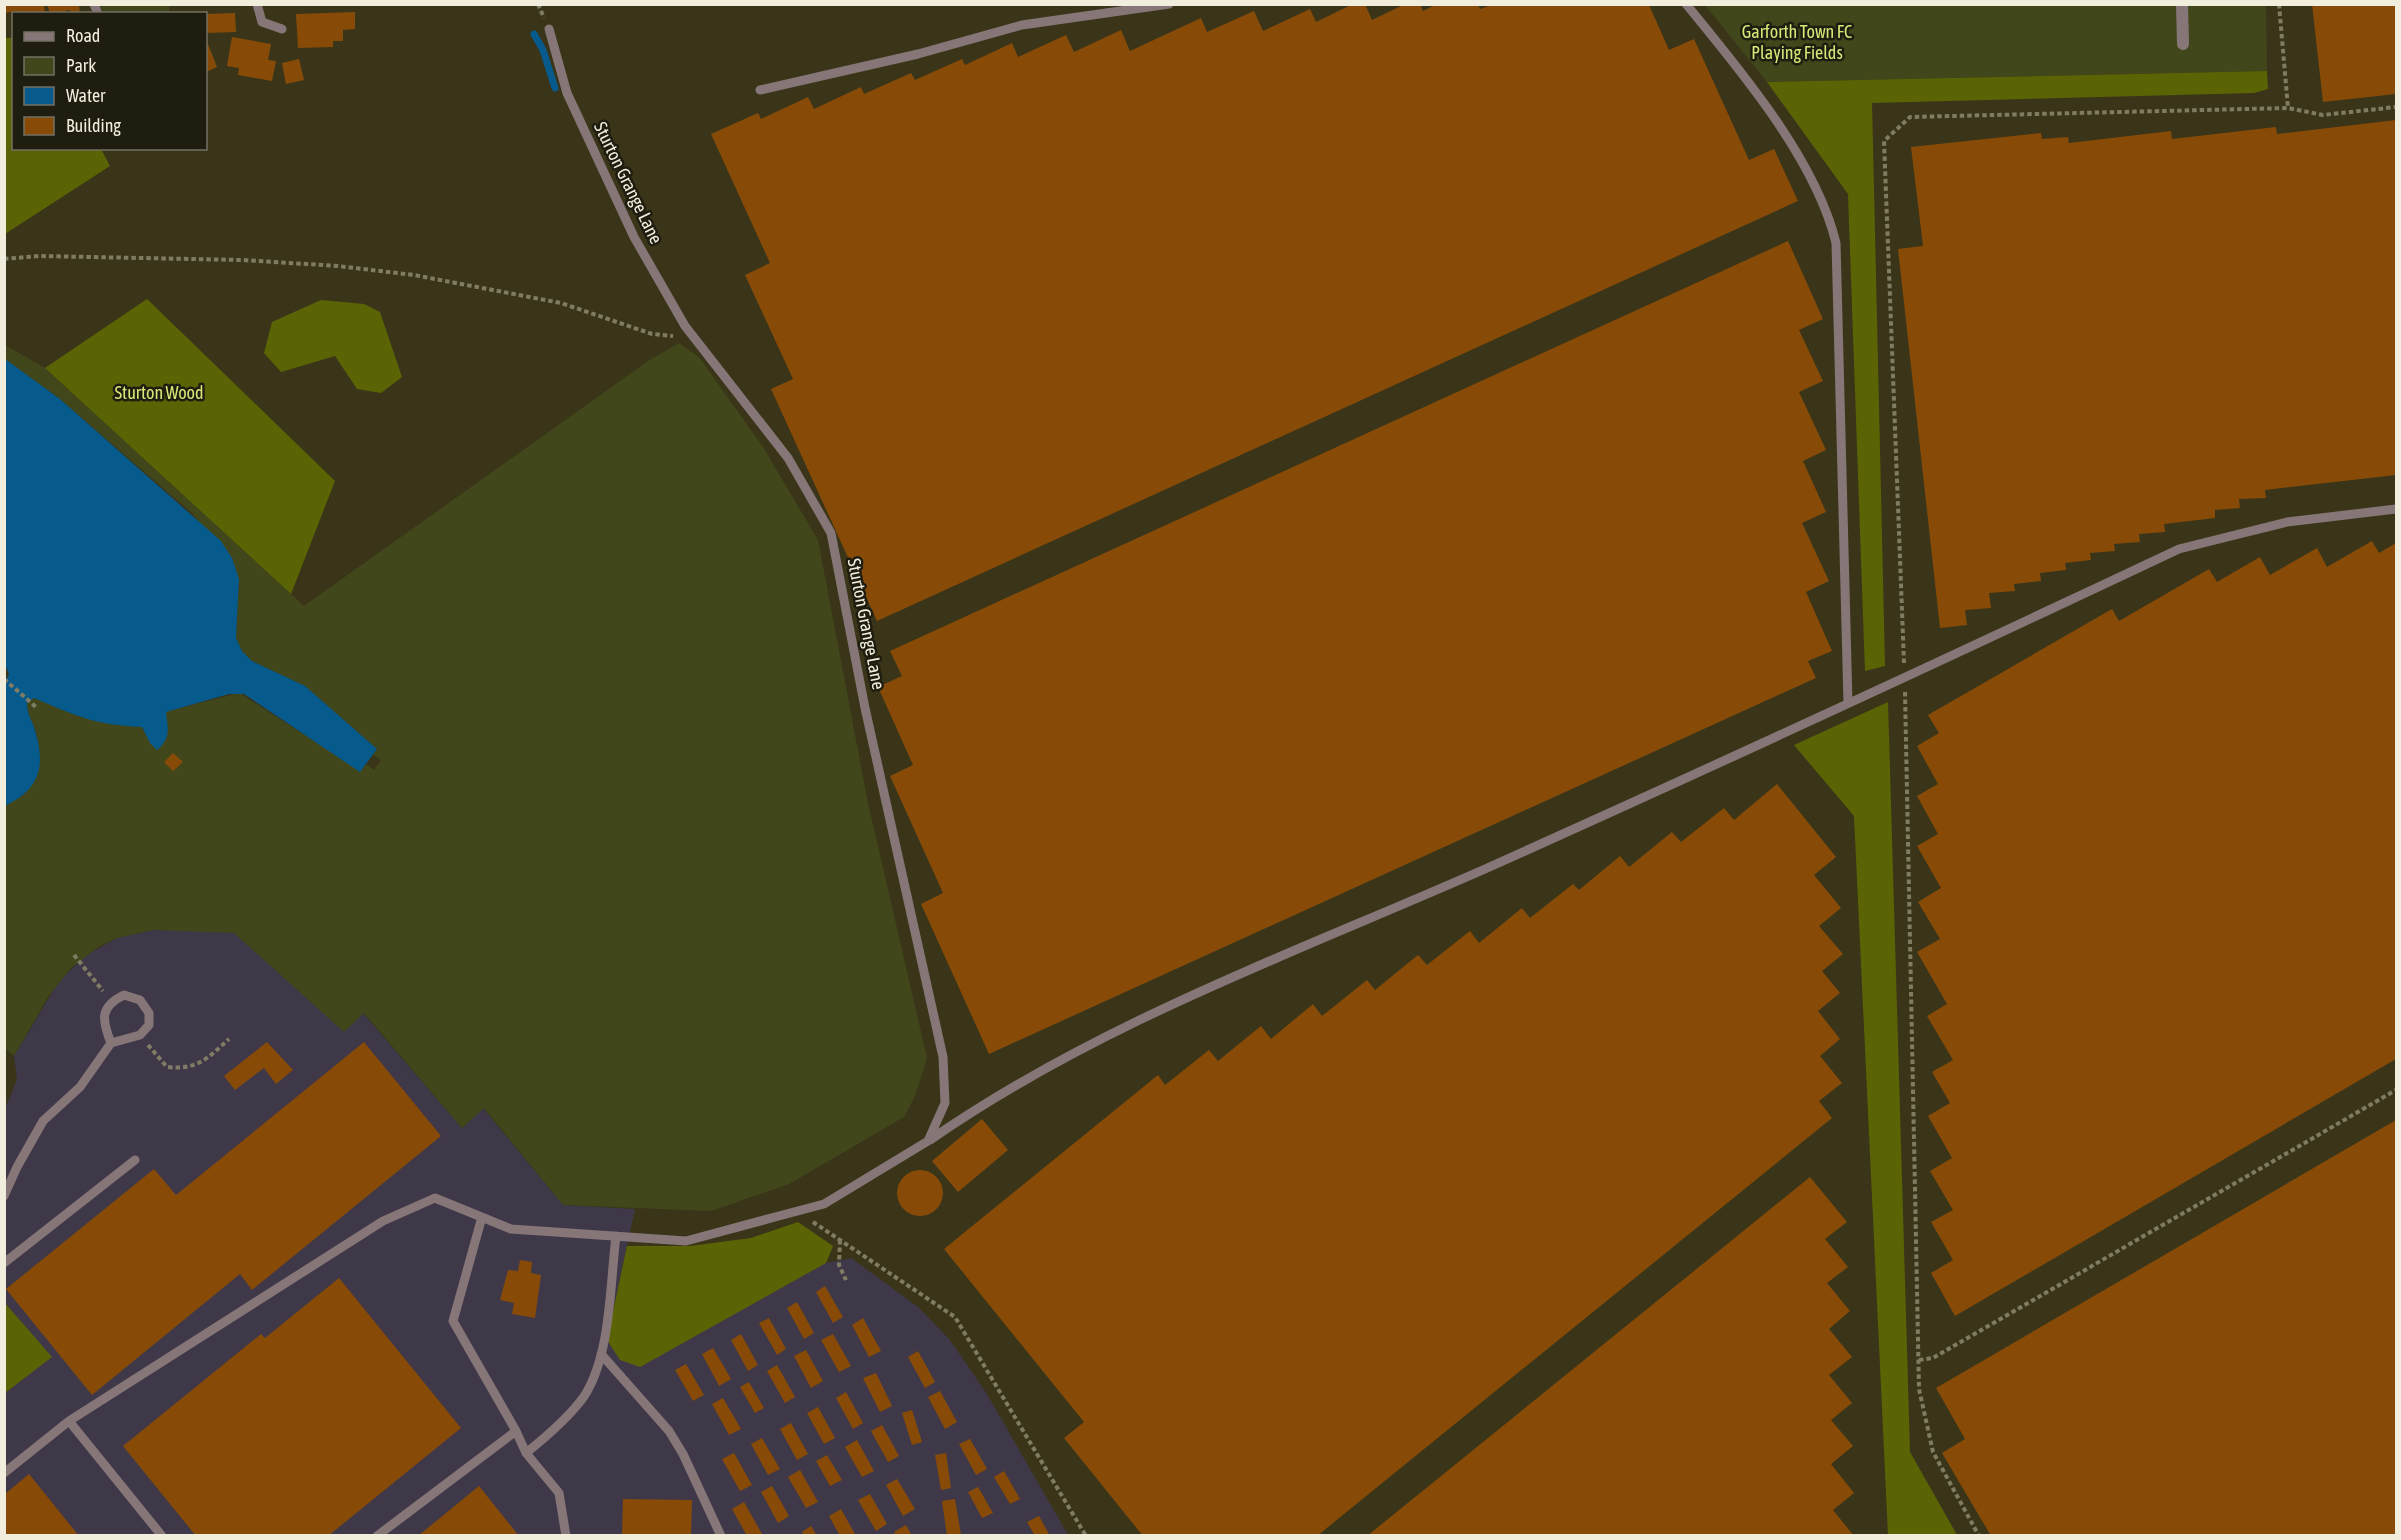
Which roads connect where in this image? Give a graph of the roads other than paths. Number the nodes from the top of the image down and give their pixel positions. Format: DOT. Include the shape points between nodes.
graph roads {
  1 [pos="257,4"];
  2 [pos="1169,4"];
  3 [pos="1686,4"];
  4 [pos="2182,4"];
  5 [pos="282,29"];
  6 [pos="549,29"];
  7 [pos="2183,44"];
  8 [pos="760,90"];
  9 [pos="2397,508"];
  10 [pos="1848,703"];
  11 [pos="111,1043"];
  12 [pos="928,1141"];
  13 [pos="135,1160"];
  14 [pos="4,1196"];
  15 [pos="482,1217"];
  16 [pos="616,1236"];
  17 [pos="4,1263"];
  18 [pos="601,1354"];
  19 [pos="69,1421"];
  20 [pos="516,1431"];
  21 [pos="526,1453"];
  22 [pos="4,1473"];
  23 [pos="162,1536"];
  24 [pos="377,1536"];
  25 [pos="566,1536"];
  26 [pos="721,1536"];
  1 -- 5 [label="lane" via="262,22"];
  2 -- 8 [label="lane" via="1022,25 918,54"];
  3 -- 10 [label="lane" via="1731,59 1796,153 1820,194 1834,235 1838,261"];
  4 -- 7 [label="street"];
  6 -- 12 [label="lane, Sturton Grange Lane" via="567,93 634,237 694,338 788,458 831,533 865,708 943,1057 945,1103"];
  9 -- 10 [label="lane" via="2287,522 2179,549"];
  10 -- 12 [label="lane" via="1485,868 1134,1021 974,1109"];
  11 -- 11 [label="lane" via="140,1035 149,1025 149,1012 140,1000 124,995 111,1001 105,1013"];
  11 -- 14 [label="lane" via="80,1087 43,1121"];
  12 -- 16 [label="lane" via="824,1204 686,1241"];
  13 -- 17 [label="lane"];
  15 -- 16 [label="lane" via="512,1229"];
  15 -- 19 [label="lane" via="435,1198 384,1221"];
  15 -- 20 [label="lane" via="453,1321"];
  16 -- 18 [label="lane"];
  18 -- 21 [label="lane" via="585,1395 550,1434"];
  18 -- 26 [label="lane" via="669,1431"];
  19 -- 22 [label="lane"];
  19 -- 23 [label="lane"];
  20 -- 21 [label="lane"];
  20 -- 24 [label="lane"];
  21 -- 25 [label="lane" via="559,1493"];
}
